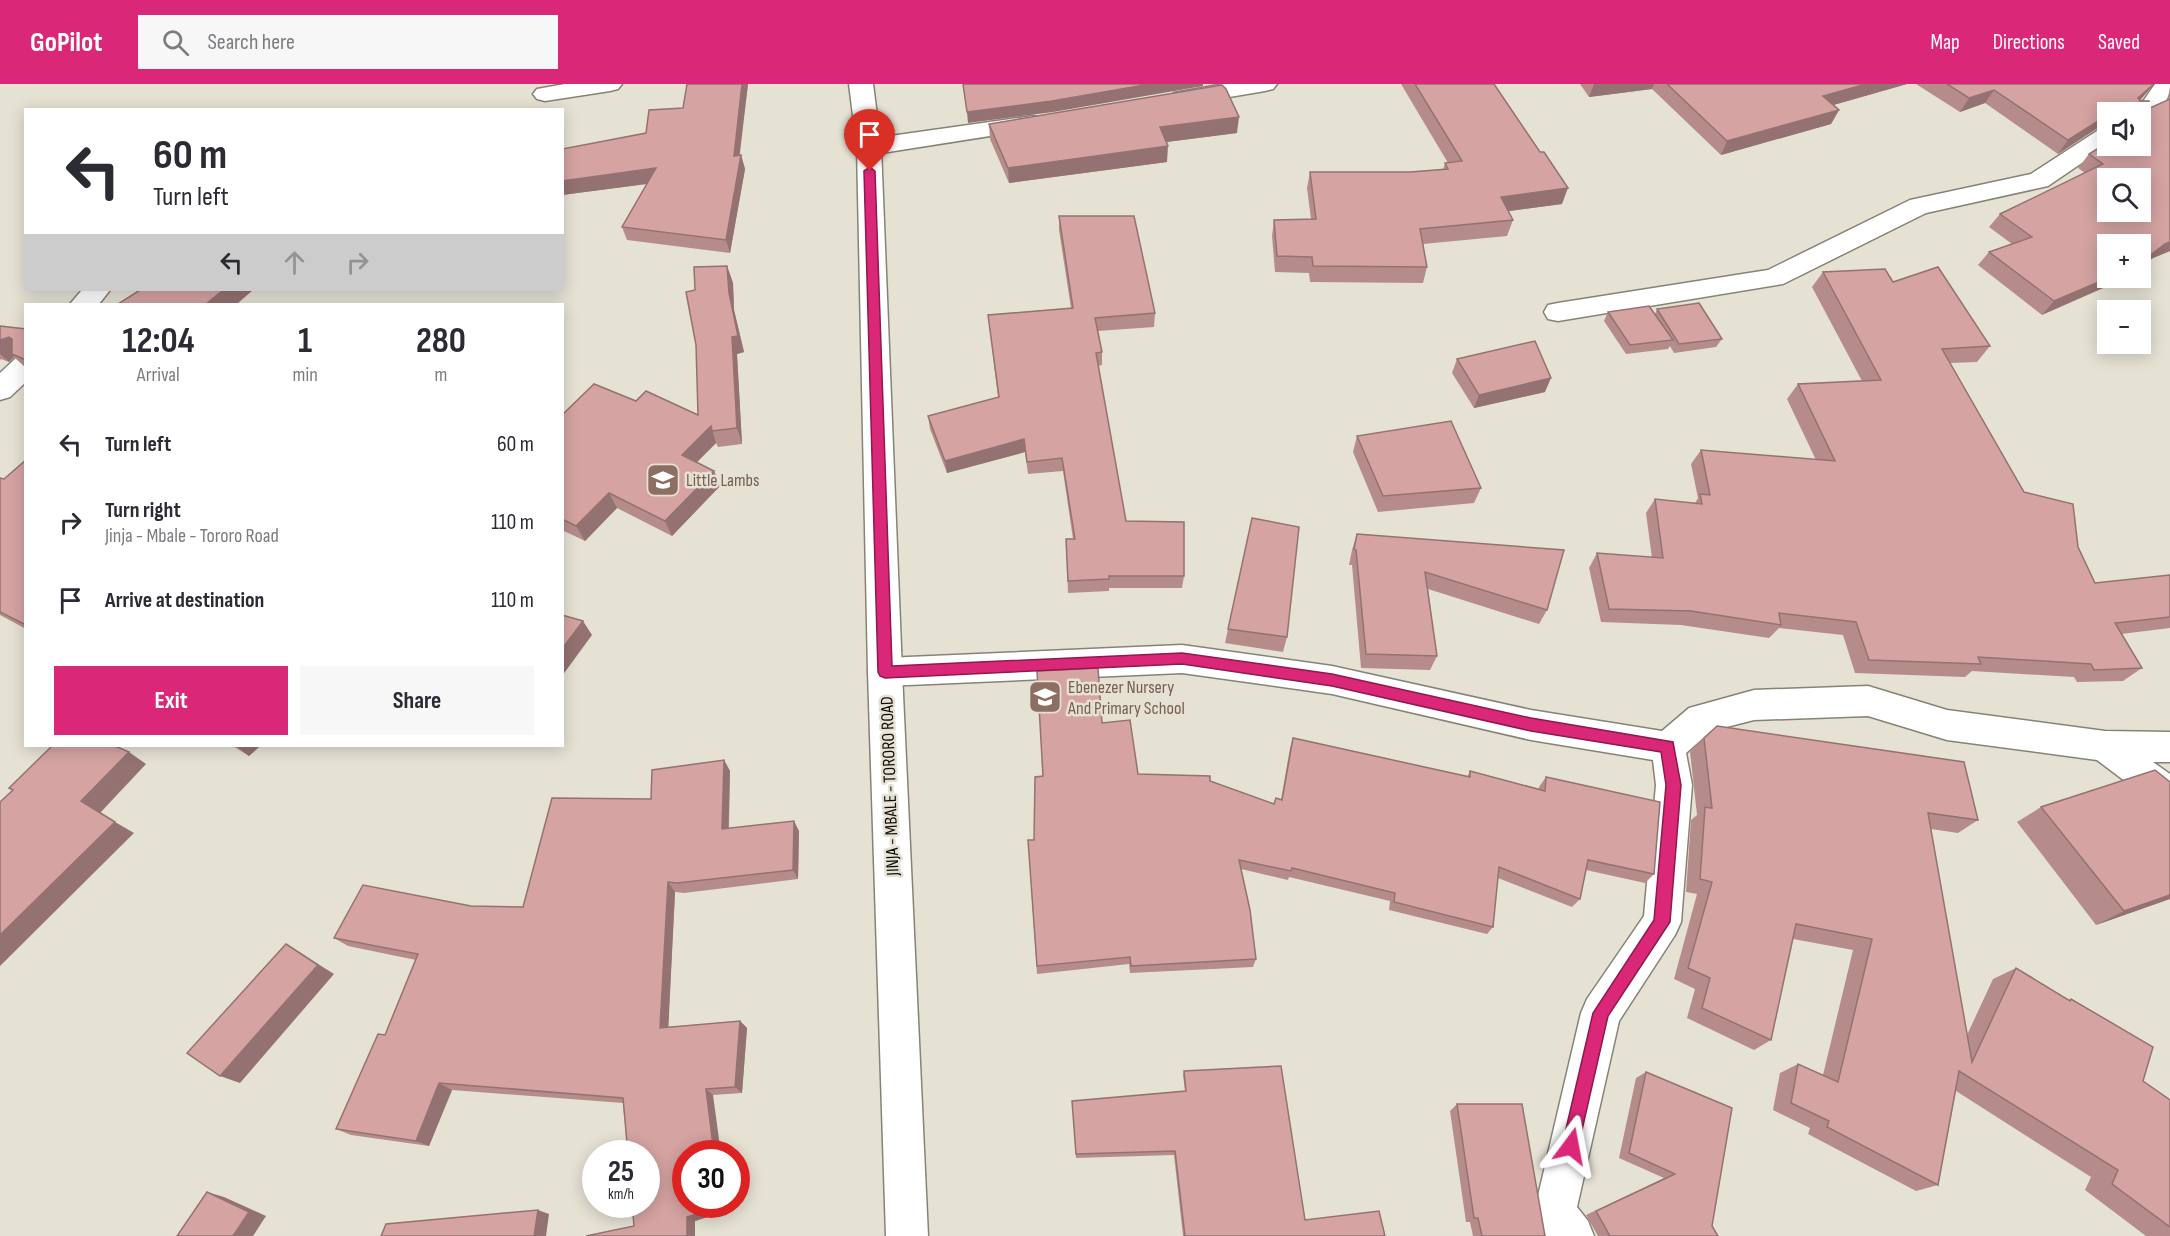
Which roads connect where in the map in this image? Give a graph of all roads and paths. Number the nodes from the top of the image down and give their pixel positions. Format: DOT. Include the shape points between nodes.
graph roads {
  1 [pos="610,84"];
  2 [pos="861,84"];
  3 [pos="1265,84"];
  4 [pos="2167,84"];
  5 [pos="545,94"];
  6 [pos="1159,102"];
  7 [pos="2151,106"];
  8 [pos="1053,121"];
  9 [pos="2097,141"];
  10 [pos="869,147"];
  11 [pos="96,291"];
  12 [pos="84,303"];
  13 [pos="1558,312"];
  14 [pos="24,367"];
  15 [pos="0,390"];
  16 [pos="885,672"];
  17 [pos="2105,746"];
  18 [pos="1668,747"];
  19 [pos="2170,747"];
  20 [pos="2170,795"];
  21 [pos="907,1236"];
  22 [pos="1573,1236"];
  1 -- 5 [label="street"];
  2 -- 10 [label="street, JINJA - MBALE - TORORO ROAD"];
  3 -- 6 [label="street"];
  4 -- 7 [label="street"];
  8 -- 10 [label="street"];
  9 -- 13 [label="street" via="2039,180 1918,206 1774,278"];
  10 -- 16 [label="street, JINJA - MBALE - TORORO ROAD"];
  11 -- 12 [label="street"];
  14 -- 15 [label="street"];
  16 -- 18 [label="street" via="1182,659 1332,680 1531,725"];
  16 -- 21 [label="street, JINJA - MBALE - TORORO ROAD"];
  17 -- 18 [label="street" via="1947,724 1868,701 1754,705 1701,718"];
  17 -- 19 [label="street"];
  17 -- 20 [label="street"];
  18 -- 22 [label="street" via="1674,785 1662,922 1601,1013 1555,1212"];
}
